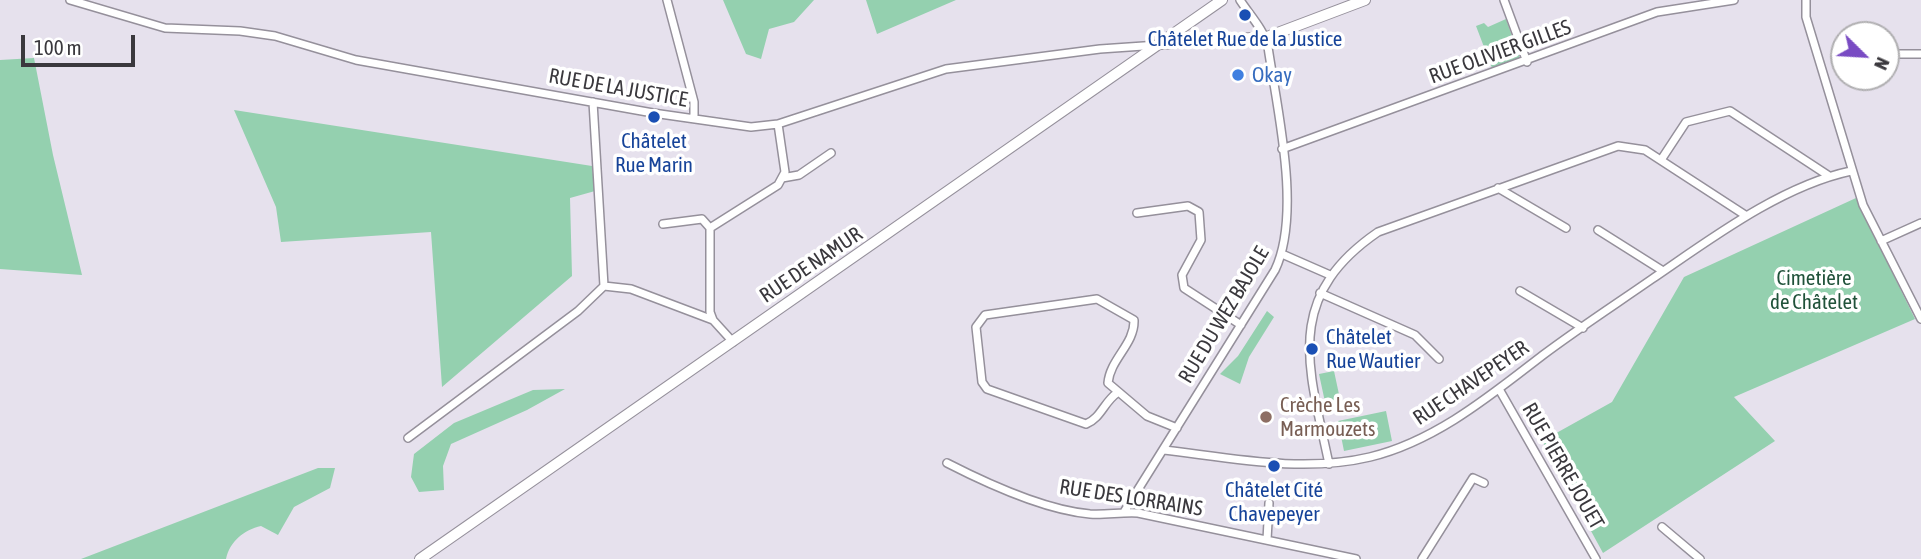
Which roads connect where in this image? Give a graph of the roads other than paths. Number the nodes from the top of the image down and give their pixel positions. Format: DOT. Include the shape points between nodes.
graph roads {
  1 [pos="70,0"];
  2 [pos="667,0"];
  3 [pos="1222,0"];
  4 [pos="1240,0"];
  5 [pos="1365,0"];
  6 [pos="1504,0"];
  7 [pos="1734,0"];
  8 [pos="1806,0"];
  9 [pos="1266,37"];
  10 [pos="1161,44"];
  11 [pos="1900,54"];
  12 [pos="1921,54"];
  13 [pos="1527,62"];
  14 [pos="593,102"];
  15 [pos="694,118"];
  16 [pos="778,124"];
  17 [pos="1282,149"];
  18 [pos="831,153"];
  19 [pos="1661,160"];
  20 [pos="1851,171"];
  21 [pos="1829,176"];
  22 [pos="782,178"];
  23 [pos="1498,188"];
  24 [pos="1137,213"];
  25 [pos="1745,215"];
  26 [pos="1921,223"];
  27 [pos="663,224"];
  28 [pos="710,228"];
  29 [pos="1566,228"];
  30 [pos="1598,230"];
  31 [pos="1881,242"];
  32 [pos="1282,254"];
  33 [pos="1663,271"];
  34 [pos="1330,275"];
  35 [pos="604,286"];
  36 [pos="1520,291"];
  37 [pos="1320,293"];
  38 [pos="1921,319"];
  39 [pos="713,320"];
  40 [pos="1241,325"];
  41 [pos="1583,328"];
  42 [pos="733,342"];
  43 [pos="1439,359"];
  44 [pos="1499,389"];
  45 [pos="1116,393"];
  46 [pos="1177,428"];
  47 [pos="408,438"];
  48 [pos="1164,450"];
  49 [pos="947,463"];
  50 [pos="1329,464"];
  51 [pos="1484,483"];
  52 [pos="1269,503"];
  53 [pos="1124,512"];
  54 [pos="1662,527"];
  55 [pos="1267,540"];
  56 [pos="420,559"];
  57 [pos="1356,559"];
  58 [pos="1422,559"];
  59 [pos="1595,559"];
  60 [pos="1700,559"];
  1 -- 14 [label="street, RUE DE LA JUSTICE" via="165,28 275,36 356,61"];
  2 -- 15 [label="street" via="694,102"];
  3 -- 10 [label="main road, RUE DE NAMUR"];
  4 -- 9 [label="street, RUE DU WEZ BAJOLE"];
  5 -- 9 [label="main road"];
  6 -- 13 [label="street"];
  7 -- 13 [label="street, RUE OLIVIER GILLES" via="1657,12"];
  8 -- 20 [label="street" via="1806,17"];
  9 -- 10 [label="main road"];
  9 -- 17 [label="street, RUE DU WEZ BAJOLE"];
  10 -- 16 [label="street, RUE DE LA JUSTICE" via="946,69"];
  10 -- 42 [label="main road, RUE DE NAMUR"];
  11 -- 12 [label="street"];
  13 -- 17 [label="street, RUE OLIVIER GILLES"];
  14 -- 15 [label="street, RUE DE LA JUSTICE"];
  14 -- 35 [label="street"];
  15 -- 16 [label="street, RUE DE LA JUSTICE" via="751,127"];
  16 -- 22 [label="street"];
  17 -- 32 [label="street, RUE DU WEZ BAJOLE" via="1288,219"];
  18 -- 22 [label="street" via="799,174"];
  19 -- 21 [label="street" via="1686,122 1730,111"];
  19 -- 23 [label="street" via="1634,146 1618,146"];
  19 -- 25 [label="street"];
  20 -- 21 [label="street, RUE CHAVEPEYER"];
  20 -- 31 [label="street"];
  21 -- 25 [label="street, RUE CHAVEPEYER"];
  22 -- 28 [label="street" via="778,186"];
  23 -- 29 [label="street"];
  23 -- 34 [label="street" via="1377,232"];
  24 -- 40 [label="street" via="1188,206 1199,212 1201,240 1182,275 1184,288"];
  25 -- 33 [label="street, RUE CHAVEPEYER"];
  26 -- 31 [label="street"];
  27 -- 28 [label="street" via="702,219"];
  28 -- 39 [label="street"];
  30 -- 33 [label="street"];
  31 -- 38 [label="street"];
  32 -- 34 [label="street"];
  32 -- 40 [label="street, RUE DU WEZ BAJOLE"];
  33 -- 41 [label="street, RUE CHAVEPEYER"];
  34 -- 37 [label="street"];
  35 -- 39 [label="street" via="631,289"];
  35 -- 47 [label="street" via="578,311"];
  36 -- 41 [label="street"];
  37 -- 43 [label="street" via="1415,335"];
  37 -- 50 [label="street" via="1308,354"];
  39 -- 42 [label="street"];
  40 -- 46 [label="street, RUE DU WEZ BAJOLE"];
  41 -- 44 [label="street, RUE CHAVEPEYER"];
  42 -- 56 [label="main road, RUE DE NAMUR"];
  44 -- 50 [label="street, RUE CHAVEPEYER" via="1450,423 1410,443 1371,457"];
  44 -- 59 [label="street, RUE PIERRE JOUET"];
  45 -- 45 [label="street" via="1108,383 1109,373 1135,330 1134,320 1107,302 1097,299 985,315 978,320 982,382 987,389 1086,424 1094,421"];
  45 -- 46 [label="street" via="1147,416"];
  46 -- 48 [label="street, RUE DU WEZ BAJOLE"];
  48 -- 50 [label="street, RUE CHAVEPEYER"];
  48 -- 53 [label="street, RUE DU WEZ BAJOLE"];
  49 -- 53 [label="street, RUE DES LORRAINS" via="992,485 1075,512"];
  51 -- 58 [label="street" via="1473,478"];
  52 -- 55 [label="street"];
  53 -- 55 [label="street, RUE DES LORRAINS"];
  54 -- 60 [label="street"];
  55 -- 57 [label="street, RUE DES LORRAINS"];
}
